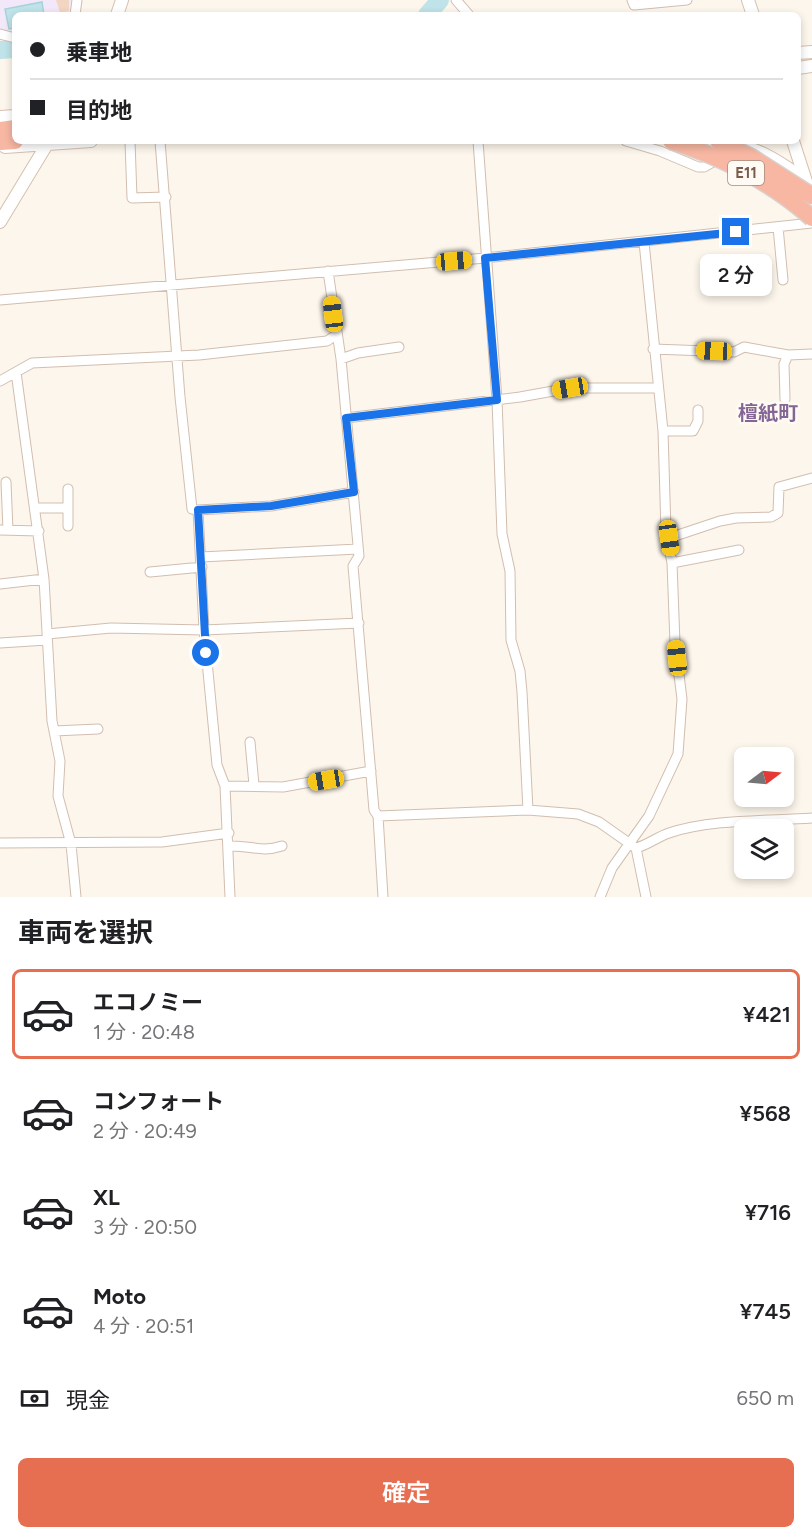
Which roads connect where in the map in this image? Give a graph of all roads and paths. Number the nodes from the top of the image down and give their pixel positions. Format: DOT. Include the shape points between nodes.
graph roads {
  1 [pos="456,0"];
  2 [pos="687,0"];
  3 [pos="633,3"];
  4 [pos="466,12"];
  5 [pos="36,144"];
  6 [pos="47,144"];
  7 [pos="130,144"];
  8 [pos="160,144"];
  9 [pos="478,144"];
  10 [pos="635,144"];
  11 [pos="678,144"];
  12 [pos="724,144"];
  13 [pos="794,144"];
  14 [pos="0,147"];
  15 [pos="804,177"];
  16 [pos="812,196"];
  17 [pos="166,197"];
  18 [pos="812,202"];
  19 [pos="812,218"];
  20 [pos="0,222"];
  21 [pos="812,223"];
  22 [pos="778,227"];
  23 [pos="644,242"];
  24 [pos="485,258"];
  25 [pos="328,272"];
  26 [pos="783,280"];
  27 [pos="172,285"];
  28 [pos="0,300"];
  29 [pos="336,335"];
  30 [pos="399,347"];
  31 [pos="653,349"];
  32 [pos="812,354"];
  33 [pos="178,355"];
  34 [pos="788,355"];
  35 [pos="341,359"];
  36 [pos="16,372"];
  37 [pos="0,381"];
  38 [pos="657,388"];
  39 [pos="785,399"];
  40 [pos="497,400"];
  41 [pos="698,410"];
  42 [pos="346,418"];
  43 [pos="663,430"];
  44 [pos="812,478"];
  45 [pos="6,482"];
  46 [pos="68,489"];
  47 [pos="354,492"];
  48 [pos="36,508"];
  49 [pos="68,508"];
  50 [pos="198,510"];
  51 [pos="68,526"];
  52 [pos="4,530"];
  53 [pos="39,531"];
  54 [pos="669,538"];
  55 [pos="358,549"];
  56 [pos="739,550"];
  57 [pos="201,562"];
  58 [pos="672,563"];
  59 [pos="150,572"];
  60 [pos="44,579"];
  61 [pos="0,584"];
  62 [pos="359,623"];
  63 [pos="204,630"];
  64 [pos="47,637"];
  65 [pos="0,643"];
  66 [pos="98,729"];
  67 [pos="54,731"];
  68 [pos="250,742"];
  69 [pos="371,771"];
  70 [pos="254,785"];
  71 [pos="225,786"];
  72 [pos="528,810"];
  73 [pos="378,816"];
  74 [pos="812,818"];
  75 [pos="229,834"];
  76 [pos="0,843"];
  77 [pos="72,844"];
  78 [pos="633,845"];
  79 [pos="229,846"];
  80 [pos="282,846"];
  81 [pos="76,897"];
  82 [pos="230,897"];
  83 [pos="383,897"];
  84 [pos="600,897"];
  85 [pos="646,897"];
  1 -- 4 [label="street"];
  2 -- 3 [label="street"];
  5 -- 14 [label="main road"];
  6 -- 20 [label="main road"];
  7 -- 17 [label="street" via="132,198"];
  8 -- 17 [label="street"];
  9 -- 24 [label="street"];
  10 -- 15 [label="street" via="704,167 747,146"];
  11 -- 19 [label="highway, E11, bridge" via="736,167 790,199"];
  12 -- 16 [label="highway, E11, bridge"];
  13 -- 15 [label="main road"];
  15 -- 18 [label="main road"];
  17 -- 27 [label="street"];
  21 -- 22 [label="street"];
  22 -- 23 [label="street"];
  22 -- 26 [label="street"];
  23 -- 24 [label="street"];
  23 -- 31 [label="street"];
  24 -- 25 [label="street"];
  24 -- 40 [label="street"];
  25 -- 27 [label="street"];
  25 -- 29 [label="street"];
  27 -- 28 [label="street"];
  27 -- 33 [label="street"];
  29 -- 33 [label="street" via="327,341"];
  29 -- 35 [label="street"];
  30 -- 35 [label="street"];
  31 -- 34 [label="street" via="734,352 744,347"];
  31 -- 38 [label="street"];
  32 -- 34 [label="street"];
  33 -- 36 [label="street" via="32,363"];
  33 -- 50 [label="street" via="192,509"];
  34 -- 39 [label="street" via="784,364"];
  35 -- 42 [label="street"];
  36 -- 37 [label="street"];
  36 -- 48 [label="street"];
  38 -- 40 [label="street" via="570,388"];
  38 -- 43 [label="street"];
  40 -- 42 [label="street"];
  40 -- 72 [label="street" via="502,534 510,571 511,640 522,692"];
  41 -- 43 [label="street" via="693,430"];
  42 -- 47 [label="street"];
  43 -- 54 [label="street"];
  44 -- 54 [label="street" via="780,487 778,513 771,517 736,518"];
  45 -- 52 [label="street"];
  46 -- 49 [label="street"];
  47 -- 50 [label="street" via="271,506"];
  47 -- 55 [label="street"];
  48 -- 49 [label="street"];
  48 -- 53 [label="street"];
  49 -- 51 [label="street"];
  50 -- 57 [label="street"];
  52 -- 53 [label="street"];
  53 -- 60 [label="street"];
  54 -- 58 [label="street"];
  55 -- 57 [label="street"];
  55 -- 62 [label="street" via="353,566"];
  56 -- 58 [label="street"];
  57 -- 59 [label="street"];
  57 -- 63 [label="street"];
  58 -- 78 [label="street" via="682,699 678,754"];
  60 -- 61 [label="street"];
  60 -- 64 [label="street"];
  62 -- 63 [label="street"];
  62 -- 69 [label="street"];
  63 -- 64 [label="street" via="111,628"];
  63 -- 71 [label="street" via="217,765"];
  64 -- 65 [label="street"];
  64 -- 67 [label="street"];
  66 -- 67 [label="street"];
  67 -- 77 [label="street" via="60,761 58,796"];
  68 -- 70 [label="street"];
  69 -- 70 [label="street" via="283,787"];
  69 -- 73 [label="street" via="374,810"];
  70 -- 71 [label="street"];
  71 -- 75 [label="street"];
  72 -- 73 [label="street"];
  72 -- 78 [label="street" via="578,814 599,822"];
  73 -- 83 [label="street"];
  74 -- 78 [label="street" via="705,826 668,833 650,844"];
  75 -- 77 [label="street" via="162,842"];
  75 -- 79 [label="street"];
  76 -- 77 [label="street"];
  77 -- 81 [label="street"];
  78 -- 84 [label="street" via="612,868"];
  78 -- 85 [label="street"];
  79 -- 80 [label="street" via="247,845 266,851"];
  79 -- 82 [label="street"];
}
